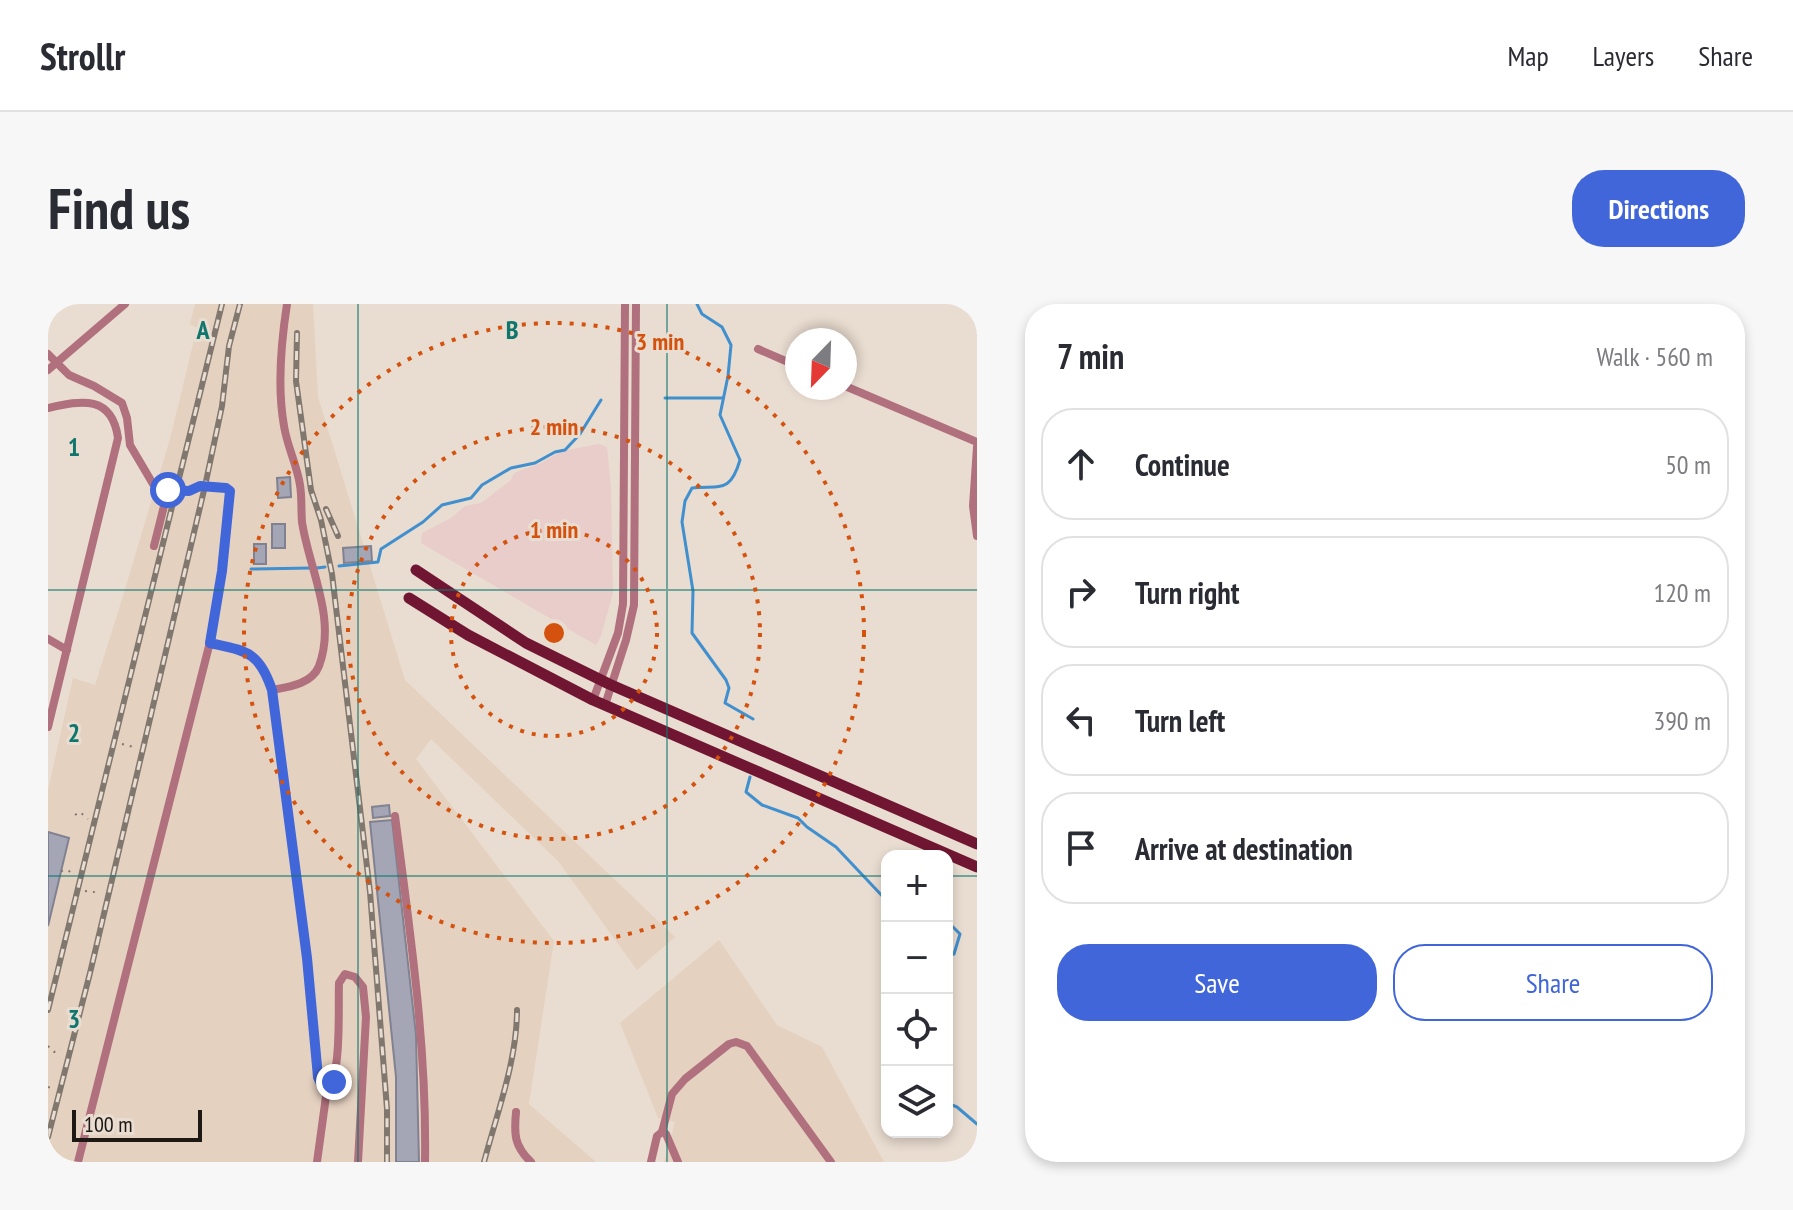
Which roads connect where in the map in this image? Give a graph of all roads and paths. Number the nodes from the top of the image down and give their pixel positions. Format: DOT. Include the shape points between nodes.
graph roads {
  1 [pos="125,304"];
  2 [pos="287,304"];
  3 [pos="625,304"];
  4 [pos="636,304"];
  5 [pos="758,349"];
  6 [pos="48,354"];
  7 [pos="785,361"];
  8 [pos="57,362"];
  9 [pos="48,370"];
  10 [pos="857,391"];
  11 [pos="48,408"];
  12 [pos="977,444"];
  13 [pos="168,490"];
  14 [pos="977,536"];
  15 [pos="154,546"];
  16 [pos="416,570"];
  17 [pos="409,598"];
  18 [pos="48,639"];
  19 [pos="210,643"];
  20 [pos="67,650"];
  21 [pos="606,683"];
  22 [pos="272,690"];
  23 [pos="593,700"];
  24 [pos="605,705"];
  25 [pos="48,727"];
  26 [pos="122,744"];
  27 [pos="134,747"];
  28 [pos="75,815"];
  29 [pos="395,816"];
  30 [pos="88,819"];
  31 [pos="977,844"];
  32 [pos="977,867"];
  33 [pos="61,871"];
  34 [pos="74,876"];
  35 [pos="85,891"];
  36 [pos="98,897"];
  37 [pos="48,1046"];
  38 [pos="61,1049"];
  39 [pos="327,1089"];
  40 [pos="516,1112"];
  41 [pos="662,1132"];
  42 [pos="78,1162"];
  43 [pos="317,1162"];
  44 [pos="358,1162"];
  45 [pos="425,1162"];
  46 [pos="531,1162"];
  47 [pos="651,1162"];
  48 [pos="678,1162"];
  49 [pos="831,1162"];
  1 -- 8 [label="street"];
  2 -- 22 [label="street" via="281,363 284,428 301,486 302,523 326,642 318,670 297,685"];
  3 -- 21 [label="street" via="624,580"];
  4 -- 21 [label="street" via="634,605"];
  5 -- 7 [label="street"];
  6 -- 8 [label="street"];
  8 -- 9 [label="street"];
  8 -- 13 [label="street" via="69,375 122,403 130,445 153,484"];
  10 -- 12 [label="street"];
  11 -- 20 [label="street" via="82,401 97,405 109,412 118,438"];
  12 -- 14 [label="street"];
  13 -- 15 [label="street"];
  13 -- 19 [label="street" via="200,486 230,491"];
  16 -- 21 [label="main road" via="526,643"];
  17 -- 23 [label="main road"];
  18 -- 20 [label="street"];
  19 -- 22 [label="street" via="250,653 265,669"];
  19 -- 42 [label="street"];
  20 -- 25 [label="street"];
  21 -- 23 [label="street"];
  21 -- 24 [label="street"];
  21 -- 31 [label="main road"];
  22 -- 39 [label="street" via="318,1077"];
  23 -- 24 [label="main road"];
  24 -- 32 [label="main road"];
  26 -- 27 [label="path"];
  28 -- 30 [label="path" via="80,812"];
  29 -- 45 [label="street" via="421,1034"];
  33 -- 34 [label="path"];
  35 -- 36 [label="path"];
  37 -- 38 [label="path" via="54,1052"];
  39 -- 43 [label="street"];
  39 -- 44 [label="street" via="334,1082 339,983 345,974 363,987 366,1017"];
  40 -- 46 [label="street" via="517,1146"];
  41 -- 47 [label="street"];
  41 -- 48 [label="street"];
  41 -- 49 [label="street" via="668,1102 678,1086 736,1042 747,1046"];
}
